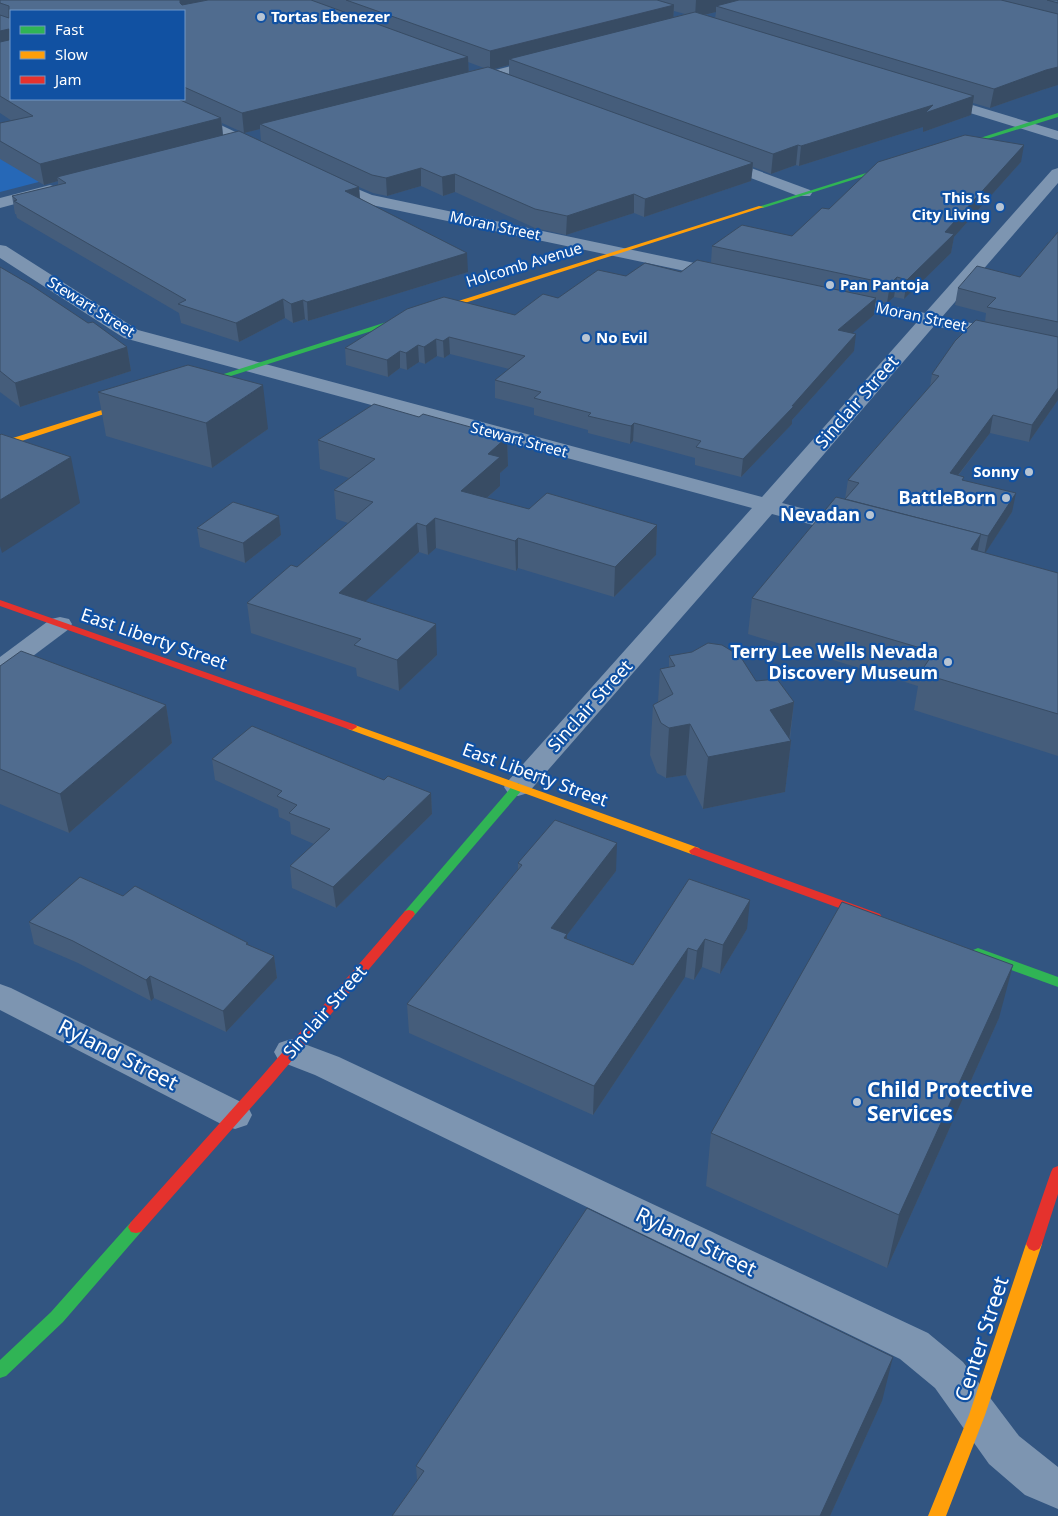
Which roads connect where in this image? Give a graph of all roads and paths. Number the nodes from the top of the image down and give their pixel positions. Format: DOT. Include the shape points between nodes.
graph roads {
  1 [pos="558,58"];
  2 [pos="464,67"];
  3 [pos="489,76"];
  4 [pos="456,84"];
  5 [pos="513,85"];
  6 [pos="925,94"];
  7 [pos="157,100"];
  8 [pos="1058,114"];
  9 [pos="1024,125"];
  10 [pos="266,134"];
  11 [pos="1058,136"];
  12 [pos="242,140"];
  13 [pos="218,146"];
  14 [pos="940,151"];
  15 [pos="699,154"];
  16 [pos="279,158"];
  17 [pos="912,160"];
  18 [pos="313,175"];
  19 [pos="1056,177"];
  20 [pos="68,186"];
  21 [pos="804,193"];
  22 [pos="0,204"];
  23 [pos="0,250"];
  24 [pos="616,252"];
  25 [pos="738,278"];
  26 [pos="823,296"];
  27 [pos="929,320"];
  28 [pos="1058,347"];
  29 [pos="250,367"];
  30 [pos="182,388"];
  31 [pos="145,400"];
  32 [pos="0,445"];
  33 [pos="766,506"];
  34 [pos="877,535"];
  35 [pos="0,603"];
  36 [pos="60,624"];
  37 [pos="0,669"];
  38 [pos="518,788"];
  39 [pos="890,922"];
  40 [pos="965,948"];
  41 [pos="1058,982"];
  42 [pos="0,996"];
  43 [pos="291,1052"];
  44 [pos="235,1115"];
  45 [pos="1058,1172"];
  46 [pos="0,1371"];
  47 [pos="977,1415"];
  48 [pos="1058,1488"];
  49 [pos="937,1516"];
  1 -- 3 [label="street"];
  2 -- 3 [label="street"];
  3 -- 4 [label="street"];
  3 -- 5 [label="street"];
  6 -- 9 [label="street"];
  7 -- 12 [label="street"];
  8 -- 9 [label="street"];
  9 -- 11 [label="street"];
  9 -- 14 [label="street"];
  10 -- 12 [label="street"];
  12 -- 13 [label="street"];
  12 -- 16 [label="street"];
  15 -- 21 [label="street"];
  17 -- 21 [label="street, Holcomb Avenue"];
  18 -- 24 [label="street, Moran Street" via="367,199"];
  19 -- 27 [label="street, Sinclair Street"];
  20 -- 22 [label="street"];
  21 -- 24 [label="street, Holcomb Avenue"];
  23 -- 29 [label="street, Stewart Street" via="131,334"];
  24 -- 25 [label="street, Moran Street"];
  24 -- 29 [label="street, Holcomb Avenue"];
  26 -- 27 [label="street, Moran Street"];
  27 -- 28 [label="street, Moran Street"];
  27 -- 33 [label="street, Sinclair Street"];
  29 -- 30 [label="street, Holcomb Avenue"];
  29 -- 33 [label="street, Stewart Street"];
  31 -- 32 [label="street"];
  33 -- 34 [label="street, Stewart Street"];
  33 -- 38 [label="street, Sinclair Street"];
  35 -- 36 [label="street, East Liberty Street"];
  36 -- 37 [label="street"];
  36 -- 38 [label="street, East Liberty Street"];
  38 -- 39 [label="street, East Liberty Street"];
  38 -- 43 [label="street, Sinclair Street"];
  40 -- 41 [label="street"];
  42 -- 44 [label="street, Ryland Street"];
  43 -- 44 [label="street, Sinclair Street"];
  43 -- 47 [label="street, Ryland Street" via="344,1074 914,1346 949,1375"];
  44 -- 46 [label="street, Sinclair Street" via="57,1317"];
  45 -- 47 [label="street, Center Street"];
  47 -- 48 [label="street, Ryland Street" via="1004,1450 1040,1481"];
  47 -- 49 [label="street, Center Street"];
}
